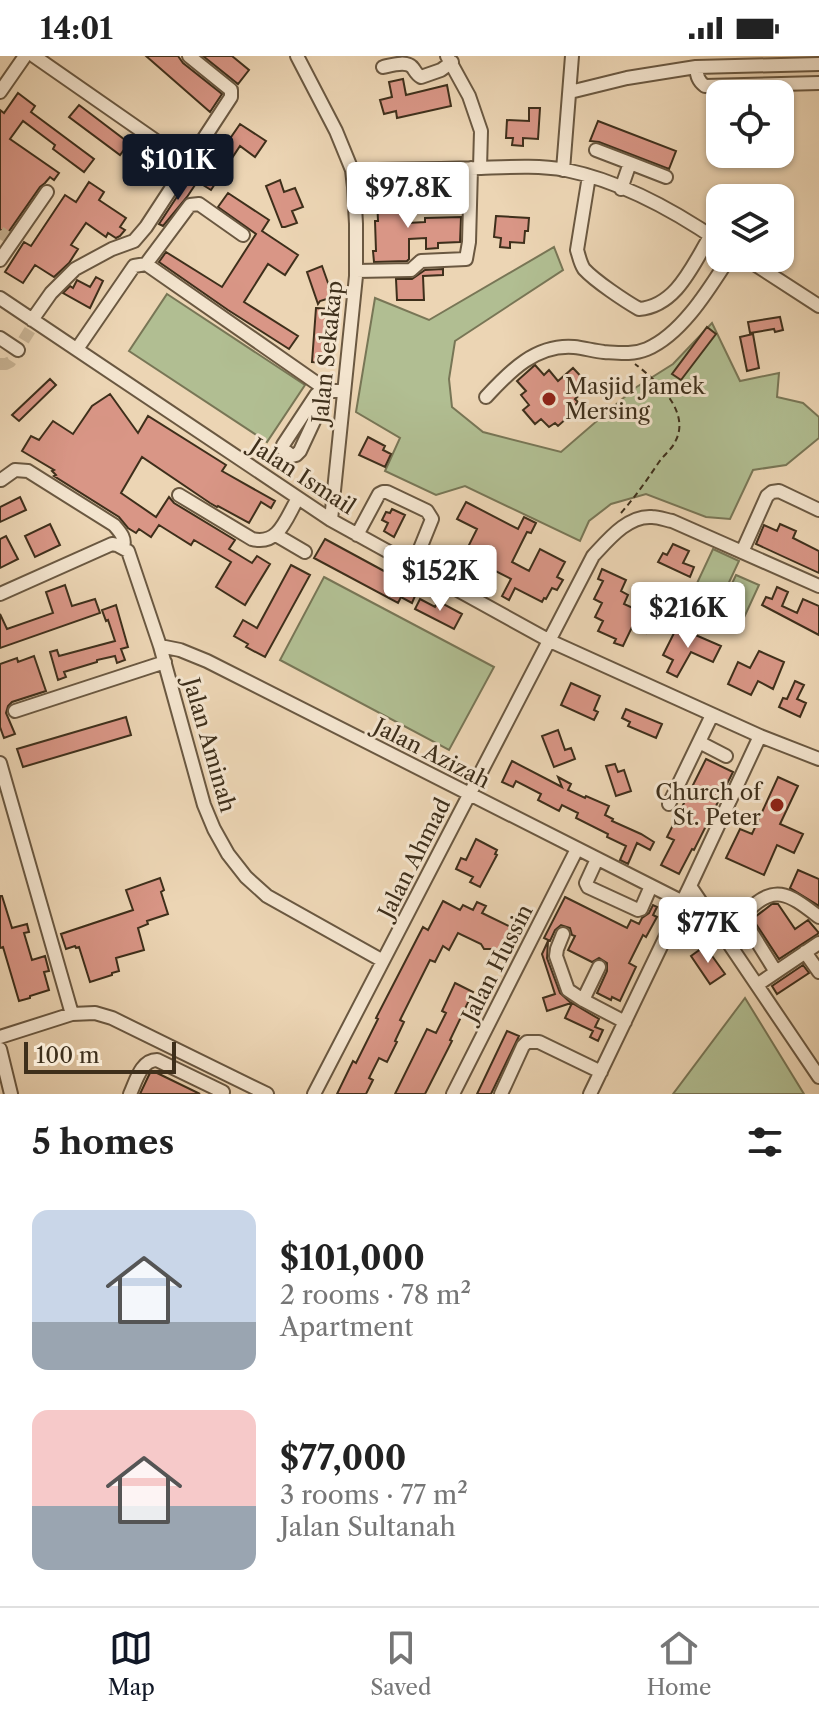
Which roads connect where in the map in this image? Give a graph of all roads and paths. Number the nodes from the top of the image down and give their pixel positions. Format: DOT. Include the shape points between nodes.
graph roads {
  1 [pos="25,56"];
  2 [pos="34,56"];
  3 [pos="189,56"];
  4 [pos="297,56"];
  5 [pos="572,56"];
  6 [pos="449,59"];
  7 [pos="819,64"];
  8 [pos="383,67"];
  9 [pos="696,67"];
  10 [pos="819,83"];
  11 [pos="0,92"];
  12 [pos="570,92"];
  13 [pos="596,150"];
  14 [pos="630,163"];
  15 [pos="476,168"];
  16 [pos="352,170"];
  17 [pos="563,170"];
  18 [pos="181,175"];
  19 [pos="589,176"];
  20 [pos="666,177"];
  21 [pos="621,189"];
  22 [pos="47,192"];
  23 [pos="706,232"];
  24 [pos="243,235"];
  25 [pos="706,250"];
  26 [pos="0,260"];
  27 [pos="146,264"];
  28 [pos="356,271"];
  29 [pos="719,272"];
  30 [pos="767,272"];
  31 [pos="0,298"];
  32 [pos="819,306"];
  33 [pos="32,320"];
  34 [pos="0,338"];
  35 [pos="77,349"];
  36 [pos="18,350"];
  37 [pos="622,353"];
  38 [pos="328,391"];
  39 [pos="343,391"];
  40 [pos="486,397"];
  41 [pos="1,480"];
  42 [pos="179,495"];
  43 [pos="298,498"];
  44 [pos="819,510"];
  45 [pos="622,513"];
  46 [pos="331,520"];
  47 [pos="276,535"];
  48 [pos="357,535"];
  49 [pos="123,547"];
  50 [pos="305,552"];
  51 [pos="742,552"];
  52 [pos="413,566"];
  53 [pos="819,586"];
  54 [pos="0,594"];
  55 [pos="550,641"];
  56 [pos="160,646"];
  57 [pos="165,662"];
  58 [pos="15,711"];
  59 [pos="712,715"];
  60 [pos="760,736"];
  61 [pos="699,742"];
  62 [pos="726,756"];
  63 [pos="819,759"];
  64 [pos="0,763"];
  65 [pos="470,795"];
  66 [pos="669,804"];
  67 [pos="577,849"];
  68 [pos="597,859"];
  69 [pos="651,886"];
  70 [pos="690,886"];
  71 [pos="683,902"];
  72 [pos="819,917"];
  73 [pos="563,934"];
  74 [pos="819,943"];
  75 [pos="805,952"];
  76 [pos="383,961"];
  77 [pos="599,967"];
  78 [pos="776,972"];
  79 [pos="819,972"];
  80 [pos="757,985"];
  81 [pos="583,1000"];
  82 [pos="72,1014"];
  83 [pos="625,1022"];
  84 [pos="0,1037"];
  85 [pos="0,1049"];
  86 [pos="817,1070"];
  87 [pos="601,1072"];
  88 [pos="231,1075"];
  89 [pos="223,1093"];
  90 [pos="11,1094"];
  91 [pos="130,1094"];
  92 [pos="267,1094"];
  93 [pos="314,1094"];
  94 [pos="453,1094"];
  95 [pos="501,1094"];
  96 [pos="590,1094"];
  1 -- 11 [label="street"];
  2 -- 18 [label="street" via="159,143 180,166"];
  3 -- 18 [label="street" via="233,93"];
  4 -- 16 [label="street, Jalan Sekakap"];
  5 -- 12 [label="street"];
  6 -- 8 [label="street" via="441,70 421,77 407,63"];
  6 -- 15 [label="street" via="481,131"];
  7 -- 9 [label="street"];
  9 -- 10 [label="street" via="705,86"];
  9 -- 12 [label="street"];
  12 -- 17 [label="street"];
  13 -- 14 [label="street"];
  14 -- 20 [label="street"];
  14 -- 21 [label="street"];
  15 -- 16 [label="street"];
  15 -- 17 [label="street"];
  15 -- 28 [label="street" via="466,259 421,261 411,270"];
  16 -- 28 [label="street, Jalan Sekakap"];
  17 -- 19 [label="street"];
  18 -- 33 [label="street" via="134,241 75,269"];
  19 -- 21 [label="street"];
  19 -- 25 [label="street" via="579,260 624,300 639,309 657,304 674,293"];
  21 -- 23 [label="street"];
  22 -- 26 [label="street"];
  24 -- 27 [label="street" via="199,204 190,205"];
  27 -- 35 [label="street" via="134,266"];
  27 -- 38 [label="street"];
  28 -- 39 [label="street, Jalan Sekakap"];
  29 -- 37 [label="street" via="666,338 636,353"];
  30 -- 32 [label="street"];
  31 -- 33 [label="street, Jalan Ismail"];
  33 -- 35 [label="street, Jalan Ismail"];
  34 -- 36 [label="street"];
  35 -- 43 [label="street, Jalan Ismail"];
  37 -- 40 [label="street" via="573,347 539,352 508,373"];
  37 -- 45 [label="path" via="671,398 679,429 675,443"];
  38 -- 38 [label="street" via="300,451 287,453 283,445 316,395"];
  38 -- 39 [label="street"];
  39 -- 46 [label="street, Jalan Sekakap"];
  41 -- 49 [label="street, Jalan Aminah" via="15,470 28,471 114,525"];
  42 -- 47 [label="street" via="252,539 261,542"];
  43 -- 46 [label="street, Jalan Ismail"];
  43 -- 47 [label="street"];
  44 -- 51 [label="street" via="772,492"];
  46 -- 48 [label="street, Jalan Ismail"];
  47 -- 50 [label="street"];
  48 -- 52 [label="street, Jalan Ismail"];
  48 -- 52 [label="street" via="383,492 427,511 432,519"];
  49 -- 54 [label="street" via="112,544"];
  49 -- 56 [label="street, Jalan Aminah"];
  51 -- 53 [label="street, Jalan Ahmad"];
  51 -- 55 [label="street, Jalan Ahmad" via="672,521 650,516 629,522 593,556"];
  52 -- 55 [label="street, Jalan Ismail"];
  55 -- 59 [label="street, Jalan Ismail"];
  55 -- 65 [label="street, Jalan Ahmad"];
  56 -- 57 [label="street, Jalan Aminah"];
  56 -- 65 [label="street, Jalan Azizah" via="207,661"];
  57 -- 58 [label="street"];
  57 -- 76 [label="street, Jalan Aminah" via="204,805 228,854 267,896"];
  59 -- 60 [label="street, Jalan Ismail"];
  59 -- 61 [label="street"];
  60 -- 63 [label="street, Jalan Ismail"];
  60 -- 70 [label="street"];
  61 -- 62 [label="street"];
  61 -- 66 [label="street"];
  64 -- 82 [label="street"];
  65 -- 67 [label="street, Jalan Azizah"];
  65 -- 76 [label="street, Jalan Ahmad"];
  67 -- 68 [label="street, Jalan Azizah"];
  67 -- 94 [label="street, Jalan Hussin"];
  68 -- 69 [label="street, Jalan Azizah"];
  68 -- 69 [label="street" via="588,887 638,910"];
  69 -- 71 [label="street, Jalan Azizah"];
  70 -- 71 [label="street"];
  70 -- 80 [label="street"];
  71 -- 83 [label="street"];
  72 -- 78 [label="street" via="778,893 745,914"];
  73 -- 81 [label="street" via="556,956 568,990"];
  74 -- 75 [label="street"];
  75 -- 78 [label="street"];
  75 -- 79 [label="street"];
  76 -- 93 [label="street, Jalan Ahmad"];
  77 -- 81 [label="street"];
  78 -- 80 [label="street"];
  80 -- 86 [label="street"];
  81 -- 83 [label="street"];
  82 -- 84 [label="street"];
  82 -- 88 [label="street" via="112,1018"];
  83 -- 87 [label="street"];
  85 -- 90 [label="street"];
  87 -- 95 [label="street" via="539,1042 527,1042"];
  87 -- 96 [label="street"];
  88 -- 89 [label="street"];
  88 -- 92 [label="street"];
  89 -- 91 [label="street" via="151,1059"];
}
